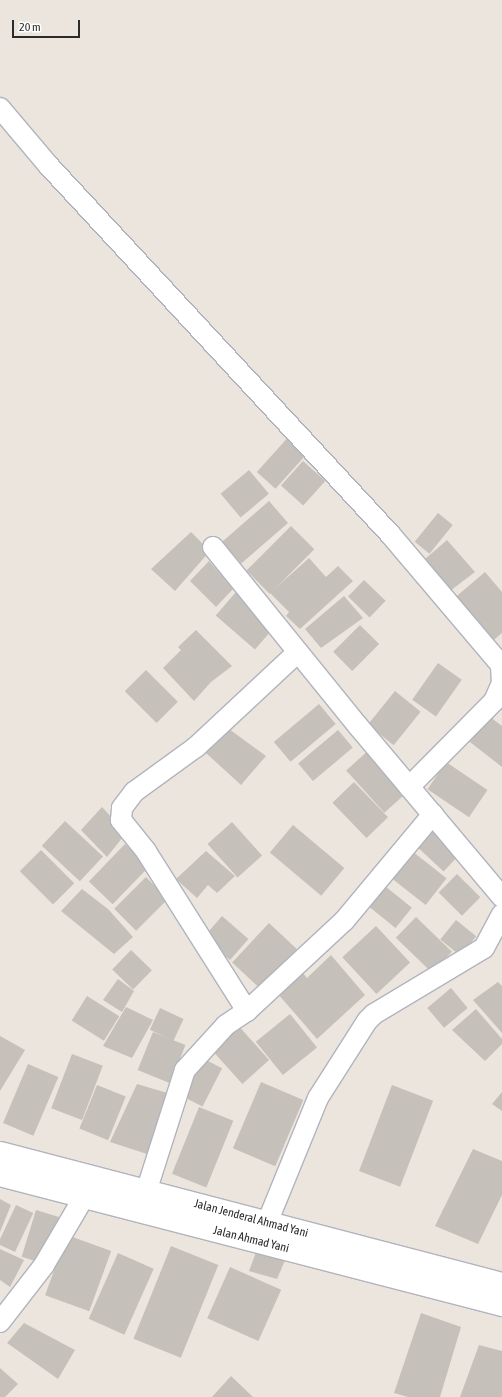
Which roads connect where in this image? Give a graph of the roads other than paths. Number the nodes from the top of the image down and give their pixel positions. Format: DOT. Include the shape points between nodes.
graph roads {
  1 [pos="0,108"];
  2 [pos="213,547"];
  3 [pos="298,652"];
  4 [pos="502,682"];
  5 [pos="409,787"];
  6 [pos="433,814"];
  7 [pos="502,897"];
  8 [pos="502,914"];
  9 [pos="247,1011"];
  10 [pos="0,1154"];
  11 [pos="0,1176"];
  12 [pos="146,1192"];
  13 [pos="84,1197"];
  14 [pos="267,1224"];
  15 [pos="502,1284"];
  16 [pos="502,1304"];
  17 [pos="0,1322"];
  1 -- 4 [label="street" via="390,534 501,665"];
  2 -- 3 [label="street"];
  3 -- 5 [label="street"];
  3 -- 9 [label="street" via="196,747 134,792 122,808 121,820 146,851"];
  4 -- 5 [label="street" via="494,701"];
  5 -- 6 [label="street"];
  6 -- 7 [label="street"];
  6 -- 9 [label="street" via="344,921"];
  8 -- 14 [label="street" via="484,948 374,1014 364,1024 318,1098"];
  9 -- 12 [label="street" via="226,1025 185,1070"];
  10 -- 12 [label="main road, Jalan Jenderal Ahmad Yani"];
  11 -- 13 [label="main road, Jalan Ahmad Yani"];
  12 -- 14 [label="main road, Jalan Jenderal Ahmad Yani"];
  13 -- 16 [label="main road, Jalan Ahmad Yani"];
  13 -- 17 [label="street" via="44,1265"];
  14 -- 15 [label="main road, Jalan Jenderal Ahmad Yani"];
}
